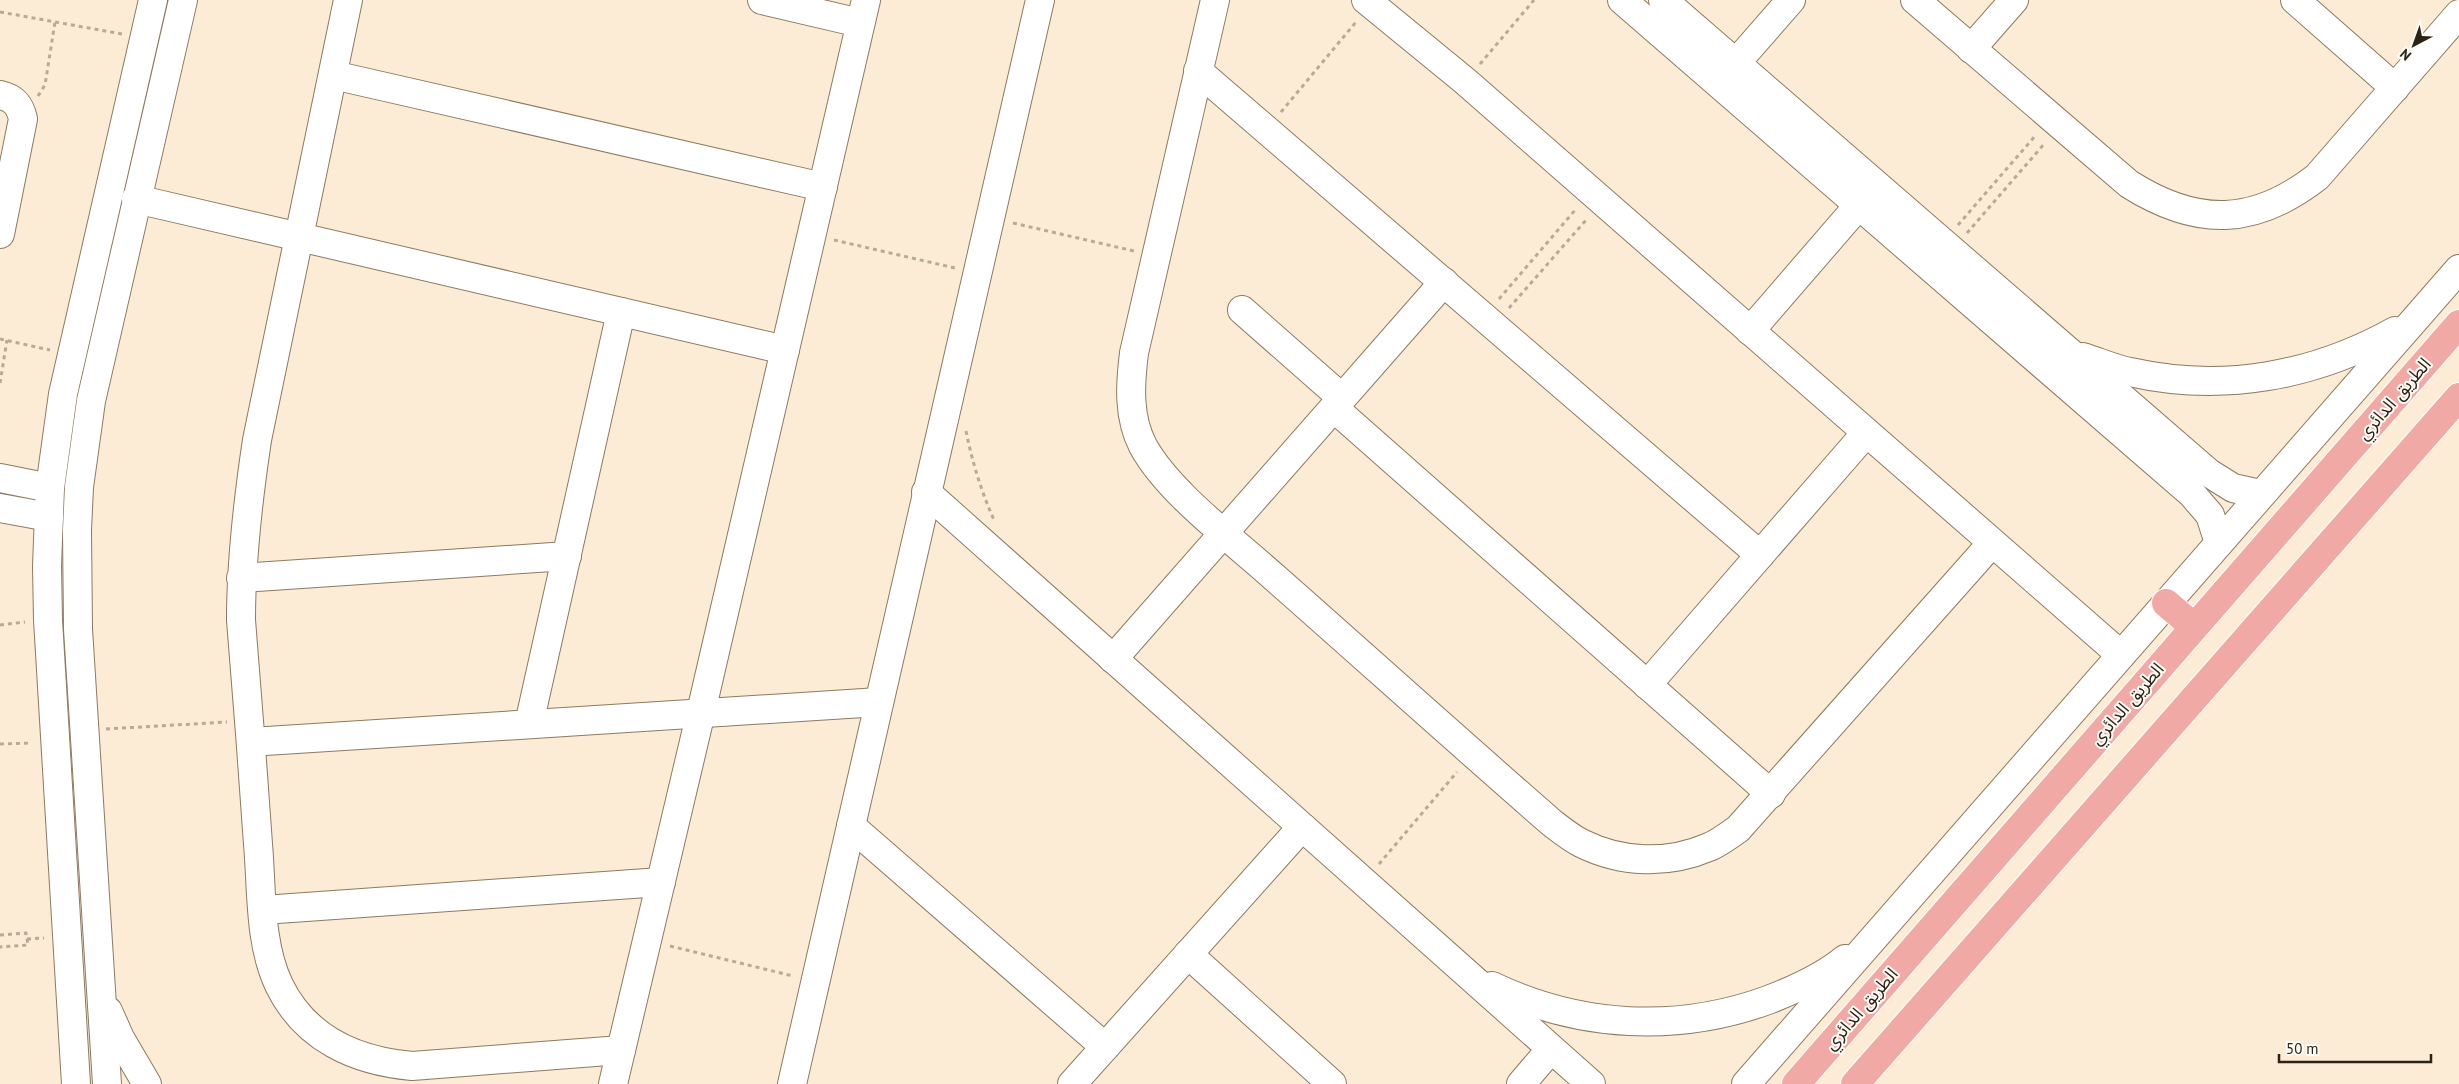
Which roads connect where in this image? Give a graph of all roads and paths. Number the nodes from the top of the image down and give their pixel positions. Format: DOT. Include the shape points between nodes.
graph roads {
  1 [pos="153,0"];
  2 [pos="182,0"];
  3 [pos="348,0"];
  4 [pos="762,0"];
  5 [pos="1040,0"];
  6 [pos="1215,0"];
  7 [pos="1534,0"];
  8 [pos="1622,0"];
  9 [pos="1663,0"];
  10 [pos="1791,0"];
  11 [pos="1915,0"];
  12 [pos="2014,0"];
  13 [pos="2295,0"];
  14 [pos="1368,2"];
  15 [pos="863,11"];
  16 [pos="0,12"];
  17 [pos="2459,14"];
  18 [pos="56,22"];
  19 [pos="144,38"];
  20 [pos="1971,49"];
  21 [pos="1736,63"];
  22 [pos="1198,71"];
  23 [pos="333,75"];
  24 [pos="1465,81"];
  25 [pos="2395,88"];
  26 [pos="11,103"];
  27 [pos="2056,121"];
  28 [pos="1807,125"];
  29 [pos="1266,129"];
  30 [pos="1789,145"];
  31 [pos="823,187"];
  32 [pos="1596,197"];
  33 [pos="136,199"];
  34 [pos="1859,205"];
  35 [pos="990,218"];
  36 [pos="0,234"];
  37 [pos="812,235"];
  38 [pos="299,236"];
  39 [pos="1948,247"];
  40 [pos="1156,257"];
  41 [pos="2459,269"];
  42 [pos="977,274"];
  43 [pos="1444,282"];
  44 [pos="1242,310"];
  45 [pos="621,312"];
  46 [pos="2414,320"];
  47 [pos="1489,321"];
  48 [pos="2459,324"];
  49 [pos="1750,331"];
  50 [pos="0,338"];
  51 [pos="7,340"];
  52 [pos="785,350"];
  53 [pos="2074,354"];
  54 [pos="72,356"];
  55 [pos="0,383"];
  56 [pos="2459,397"];
  57 [pos="1338,403"];
  58 [pos="965,424"];
  59 [pos="1866,433"];
  60 [pos="0,478"];
  61 [pos="50,488"];
  62 [pos="926,492"];
  63 [pos="2260,494"];
  64 [pos="0,508"];
  65 [pos="49,517"];
  66 [pos="998,526"];
  67 [pos="1224,532"];
  68 [pos="1992,543"];
  69 [pos="2219,543"];
  70 [pos="1760,555"];
  71 [pos="567,556"];
  72 [pos="241,578"];
  73 [pos="2166,603"];
  74 [pos="2194,627"];
  75 [pos="78,629"];
  76 [pos="48,631"];
  77 [pos="2121,656"];
  78 [pos="1113,658"];
  79 [pos="1647,685"];
  80 [pos="879,702"];
  81 [pos="702,712"];
  82 [pos="529,724"];
  83 [pos="83,730"];
  84 [pos="250,731"];
  85 [pos="55,742"];
  86 [pos="0,744"];
  87 [pos="1473,754"];
  88 [pos="1771,794"];
  89 [pos="851,826"];
  90 [pos="1302,827"];
  91 [pos="661,882"];
  92 [pos="1364,882"];
  93 [pos="263,910"];
  94 [pos="1883,928"];
  95 [pos="0,935"];
  96 [pos="647,940"];
  97 [pos="0,947"];
  98 [pos="1188,954"];
  99 [pos="1908,954"];
  100 [pos="1467,974"];
  101 [pos="815,982"];
  102 [pos="1942,983"];
  103 [pos="99,991"];
  104 [pos="1105,1047"];
  105 [pos="1551,1049"];
  106 [pos="621,1050"];
  107 [pos="1316,1079"];
  108 [pos="76,1084"];
  109 [pos="107,1084"];
  110 [pos="147,1084"];
  111 [pos="613,1084"];
  112 [pos="792,1084"];
  113 [pos="1072,1084"];
  114 [pos="1521,1084"];
  115 [pos="1591,1084"];
  116 [pos="1746,1084"];
  117 [pos="1796,1084"];
  118 [pos="1855,1084"];
  1 -- 19 [label="street"];
  2 -- 33 [label="street"];
  3 -- 23 [label="street"];
  4 -- 15 [label="street"];
  5 -- 35 [label="street"];
  6 -- 22 [label="street"];
  7 -- 24 [label="path"];
  8 -- 30 [label="street"];
  9 -- 21 [label="street"];
  10 -- 21 [label="street"];
  11 -- 20 [label="street"];
  12 -- 20 [label="street"];
  13 -- 25 [label="street"];
  14 -- 24 [label="street"];
  14 -- 29 [label="path"];
  15 -- 31 [label="street"];
  16 -- 18 [label="path"];
  17 -- 25 [label="street"];
  18 -- 19 [label="path"];
  18 -- 26 [label="path" via="45,84 36,100"];
  19 -- 54 [label="street"];
  20 -- 27 [label="street"];
  21 -- 28 [label="street"];
  22 -- 29 [label="street"];
  22 -- 40 [label="street"];
  23 -- 31 [label="street"];
  23 -- 38 [label="street"];
  24 -- 32 [label="street"];
  25 -- 27 [label="street" via="2317,177 2268,207 2240,214 2210,215 2181,210 2154,200 2130,184"];
  26 -- 36 [label="street" via="23,119"];
  27 -- 39 [label="path"];
  27 -- 39 [label="path"];
  28 -- 30 [label="street"];
  28 -- 39 [label="street"];
  29 -- 43 [label="street"];
  30 -- 34 [label="street"];
  31 -- 37 [label="street"];
  32 -- 47 [label="path"];
  32 -- 47 [label="path"];
  32 -- 49 [label="street"];
  33 -- 38 [label="street"];
  33 -- 75 [label="street" via="84,444 77,530"];
  34 -- 49 [label="street"];
  34 -- 69 [label="street" via="2192,494 2210,516"];
  35 -- 40 [label="path"];
  35 -- 42 [label="street"];
  37 -- 42 [label="path"];
  37 -- 52 [label="street"];
  38 -- 45 [label="street"];
  38 -- 72 [label="street" via="258,440"];
  39 -- 53 [label="street"];
  40 -- 67 [label="street" via="1134,354 1130,384 1133,415 1143,445 1159,471"];
  41 -- 46 [label="street"];
  42 -- 62 [label="street"];
  43 -- 47 [label="street"];
  43 -- 57 [label="street"];
  44 -- 57 [label="street"];
  45 -- 52 [label="street"];
  45 -- 71 [label="street"];
  46 -- 53 [label="street" via="2362,349 2307,369 2248,380 2189,381 2130,372"];
  46 -- 63 [label="street"];
  47 -- 70 [label="street"];
  48 -- 74 [label="main road, الطريق الدائري"];
  49 -- 59 [label="street"];
  50 -- 51 [label="path"];
  51 -- 54 [label="path"];
  51 -- 55 [label="path"];
  52 -- 81 [label="street"];
  53 -- 63 [label="street" via="2209,473 2233,488"];
  54 -- 61 [label="street"];
  56 -- 102 [label="main road"];
  57 -- 67 [label="street"];
  57 -- 79 [label="street"];
  58 -- 66 [label="path" via="970,453 985,500"];
  59 -- 68 [label="street"];
  59 -- 70 [label="street"];
  60 -- 61 [label="street"];
  61 -- 65 [label="street"];
  62 -- 78 [label="street"];
  62 -- 80 [label="street"];
  63 -- 69 [label="street"];
  64 -- 65 [label="street"];
  65 -- 76 [label="street"];
  67 -- 78 [label="street"];
  67 -- 87 [label="street"];
  68 -- 77 [label="street"];
  68 -- 88 [label="street"];
  69 -- 73 [label="street"];
  70 -- 79 [label="street"];
  71 -- 72 [label="street"];
  71 -- 82 [label="street"];
  72 -- 84 [label="street"];
  73 -- 74 [label="main road"];
  73 -- 77 [label="street"];
  74 -- 99 [label="main road, الطريق الدائري"];
  75 -- 76 [label="street"];
  75 -- 83 [label="street"];
  76 -- 85 [label="street"];
  77 -- 94 [label="street"];
  78 -- 90 [label="street"];
  79 -- 88 [label="street"];
  80 -- 81 [label="street"];
  80 -- 89 [label="street"];
  81 -- 82 [label="street"];
  81 -- 91 [label="street"];
  82 -- 84 [label="street"];
  83 -- 84 [label="path"];
  83 -- 103 [label="street"];
  84 -- 93 [label="street"];
  85 -- 86 [label="path"];
  85 -- 108 [label="street"];
  87 -- 88 [label="street" via="1552,823 1580,843 1611,855 1644,860 1678,858 1710,847 1738,829"];
  87 -- 92 [label="path"];
  89 -- 101 [label="street"];
  89 -- 104 [label="street"];
  90 -- 92 [label="street"];
  90 -- 98 [label="street"];
  91 -- 93 [label="street"];
  91 -- 96 [label="street"];
  92 -- 100 [label="street"];
  93 -- 106 [label="street" via="269,962 294,1009 334,1045 359,1057 385,1064 412,1066"];
  94 -- 100 [label="street" via="1840,964 1791,991 1739,1010 1684,1021 1628,1023 1572,1015 1518,998"];
  94 -- 116 [label="street"];
  95 -- 97 [label="path" via="26,934 28,945"];
  96 -- 101 [label="path"];
  96 -- 106 [label="street"];
  98 -- 104 [label="street"];
  98 -- 107 [label="street"];
  99 -- 102 [label="main road"];
  99 -- 117 [label="main road, الطريق الدائري"];
  100 -- 105 [label="street"];
  101 -- 112 [label="street"];
  102 -- 118 [label="main road"];
  103 -- 109 [label="street"];
  103 -- 110 [label="street" via="120,1038"];
  104 -- 113 [label="street"];
  105 -- 114 [label="street"];
  105 -- 115 [label="street"];
  106 -- 111 [label="street"];
}
